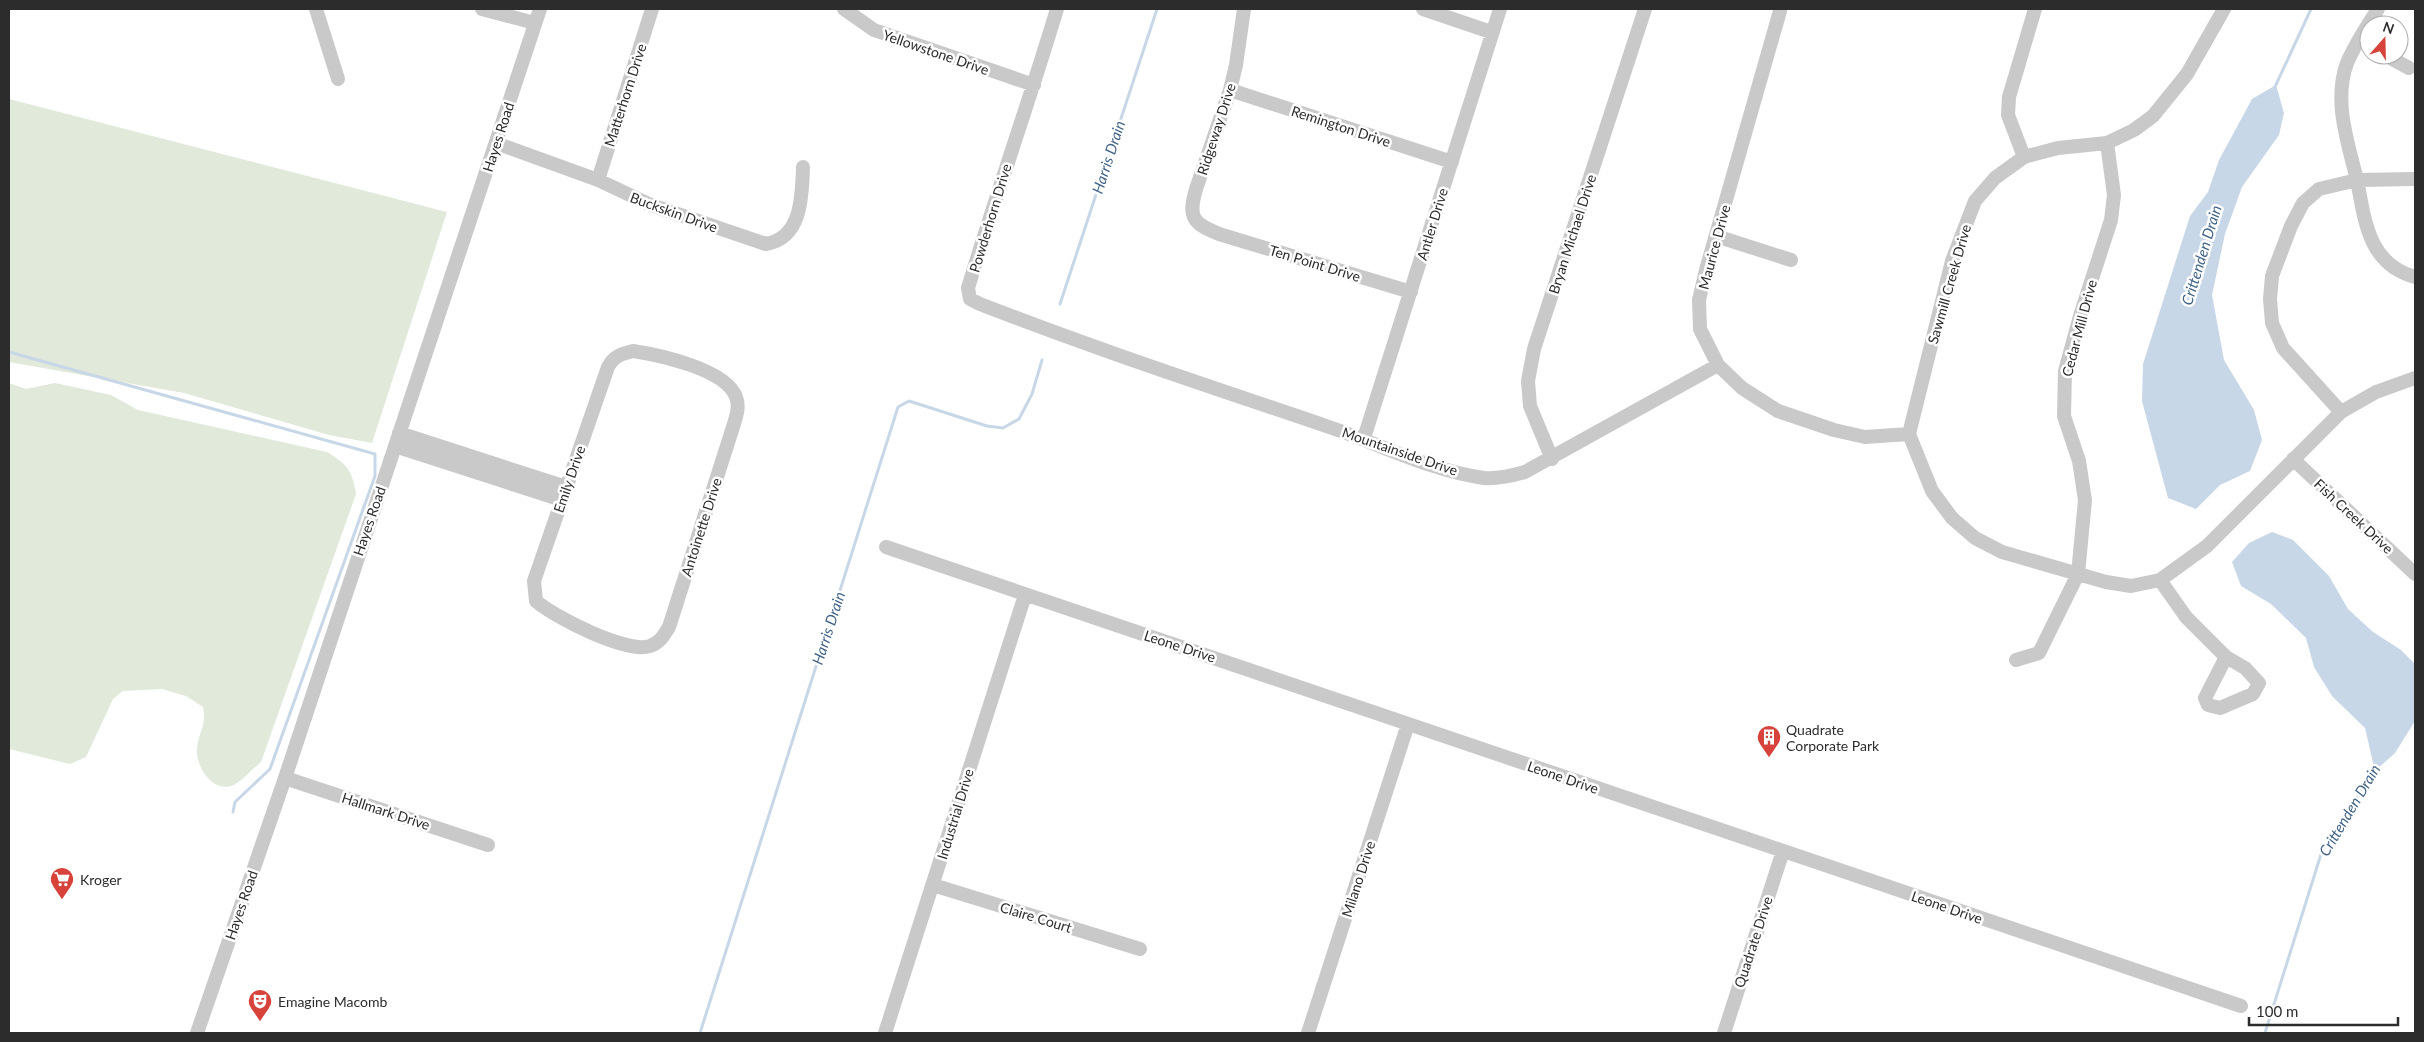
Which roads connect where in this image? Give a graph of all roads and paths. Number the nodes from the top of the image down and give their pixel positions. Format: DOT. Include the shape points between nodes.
graph roads {
  1 [pos="316,9"];
  2 [pos="482,9"];
  3 [pos="540,9"];
  4 [pos="652,9"];
  5 [pos="844,9"];
  6 [pos="1057,9"];
  7 [pos="1244,9"];
  8 [pos="1423,9"];
  9 [pos="1500,9"];
  10 [pos="1645,9"];
  11 [pos="2035,9"];
  12 [pos="2224,9"];
  13 [pos="1781,10"];
  14 [pos="535,23"];
  15 [pos="1491,32"];
  16 [pos="2359,49"];
  17 [pos="2403,65"];
  18 [pos="2409,68"];
  19 [pos="338,79"];
  20 [pos="1034,85"];
  21 [pos="1230,90"];
  22 [pos="2107,142"];
  23 [pos="496,143"];
  24 [pos="2024,157"];
  25 [pos="1452,162"];
  26 [pos="803,167"];
  27 [pos="2415,179"];
  28 [pos="598,180"];
  29 [pos="2357,180"];
  30 [pos="1219,234"];
  31 [pos="1716,236"];
  32 [pos="1791,260"];
  33 [pos="2415,277"];
  34 [pos="1411,292"];
  35 [pos="1096,348"];
  36 [pos="1718,365"];
  37 [pos="2415,378"];
  38 [pos="2340,412"];
  39 [pos="733,427"];
  40 [pos="1908,434"];
  41 [pos="1364,438"];
  42 [pos="397,440"];
  43 [pos="1552,459"];
  44 [pos="2293,459"];
  45 [pos="564,494"];
  46 [pos="886,547"];
  47 [pos="2078,574"];
  48 [pos="2415,574"];
  49 [pos="2160,580"];
  50 [pos="534,581"];
  51 [pos="1024,595"];
  52 [pos="2226,657"];
  53 [pos="2016,660"];
  54 [pos="1408,724"];
  55 [pos="285,778"];
  56 [pos="488,845"];
  57 [pos="1783,852"];
  58 [pos="933,885"];
  59 [pos="1140,949"];
  60 [pos="2241,1006"];
  61 [pos="197,1033"];
  62 [pos="885,1033"];
  63 [pos="1308,1033"];
  64 [pos="1724,1033"];
  1 -- 19 [label="street"];
  2 -- 14 [label="street"];
  3 -- 14 [label="street, Hayes Road"];
  4 -- 28 [label="street, Matterhorn Drive"];
  5 -- 20 [label="street, Yellowstone Drive" via="874,30"];
  6 -- 20 [label="street, Powderhorn Drive"];
  7 -- 21 [label="street, Ridgeway Drive"];
  8 -- 15 [label="street"];
  9 -- 15 [label="street, Antler Drive"];
  10 -- 43 [label="street, Bryan Michael Drive" via="1534,349 1528,382 1530,406"];
  11 -- 24 [label="street" via="2009,97 2008,114"];
  12 -- 22 [label="street, Sawmill Creek Drive" via="2187,74 2153,116 2134,130"];
  13 -- 31 [label="street, Maurice Drive"];
  14 -- 23 [label="street, Hayes Road"];
  15 -- 25 [label="street, Antler Drive"];
  16 -- 29 [label="street" via="2346,65 2341,100"];
  17 -- 18 [label="street"];
  20 -- 35 [label="street, Powderhorn Drive" via="968,288 970,299"];
  21 -- 25 [label="street, Remington Drive"];
  21 -- 30 [label="street, Ridgeway Drive" via="1192,205 1192,215 1200,226"];
  22 -- 24 [label="street, Sawmill Creek Drive" via="2058,148"];
  22 -- 47 [label="street, Cedar Mill Drive" via="2114,195 2111,220 2065,372 2064,416 2079,461 2085,500"];
  23 -- 28 [label="street, Buckskin Drive"];
  23 -- 42 [label="street, Hayes Road"];
  24 -- 40 [label="street, Sawmill Creek Drive" via="2005,168 1983,190 1966,220 1952,261"];
  25 -- 34 [label="street, Antler Drive"];
  26 -- 28 [label="street, Buckskin Drive" via="797,218 785,236 766,244 651,205"];
  27 -- 29 [label="street"];
  29 -- 33 [label="street" via="2366,224 2377,253 2392,266"];
  29 -- 38 [label="street" via="2319,189 2303,203 2272,276 2270,299 2272,323 2283,348"];
  30 -- 34 [label="street, Ten Point Drive"];
  31 -- 32 [label="street"];
  31 -- 36 [label="street, Maurice Drive" via="1699,300 1700,329"];
  34 -- 41 [label="street, Antler Drive"];
  35 -- 41 [label="street, Mountainside Drive"];
  36 -- 40 [label="street, Maurice Drive" via="1742,388 1778,411 1864,437"];
  36 -- 43 [label="street, Mountainside Drive"];
  37 -- 38 [label="street" via="2376,392"];
  38 -- 44 [label="street"];
  39 -- 45 [label="street, Emily Drive" via="738,405 736,394 716,376 651,354 633,351 621,354 612,359"];
  39 -- 50 [label="street, Antoinette Drive" via="668,627 658,642 650,646 628,646 561,619 536,601"];
  40 -- 47 [label="street" via="1932,491 1952,518 1975,538 2002,552"];
  41 -- 43 [label="street, Mountainside Drive" via="1432,465 1484,478 1505,478"];
  42 -- 45 [label="street"];
  42 -- 55 [label="street, Hayes Road"];
  44 -- 48 [label="street, Fish Creek Drive"];
  44 -- 49 [label="street" via="2207,546"];
  45 -- 50 [label="street, Emily Drive"];
  46 -- 51 [label="street, Leone Drive"];
  47 -- 49 [label="street" via="2131,586"];
  47 -- 53 [label="street" via="2039,653"];
  49 -- 52 [label="street" via="2186,617"];
  51 -- 54 [label="street, Leone Drive"];
  51 -- 58 [label="street, Industrial Drive"];
  54 -- 57 [label="street, Leone Drive"];
  54 -- 63 [label="street, Milano Drive"];
  55 -- 56 [label="street, Hallmark Drive"];
  55 -- 61 [label="street, Hayes Road"];
  57 -- 60 [label="street, Leone Drive"];
  57 -- 64 [label="street, Quadrate Drive"];
  58 -- 59 [label="street, Claire Court"];
  58 -- 62 [label="street, Industrial Drive"];
}
